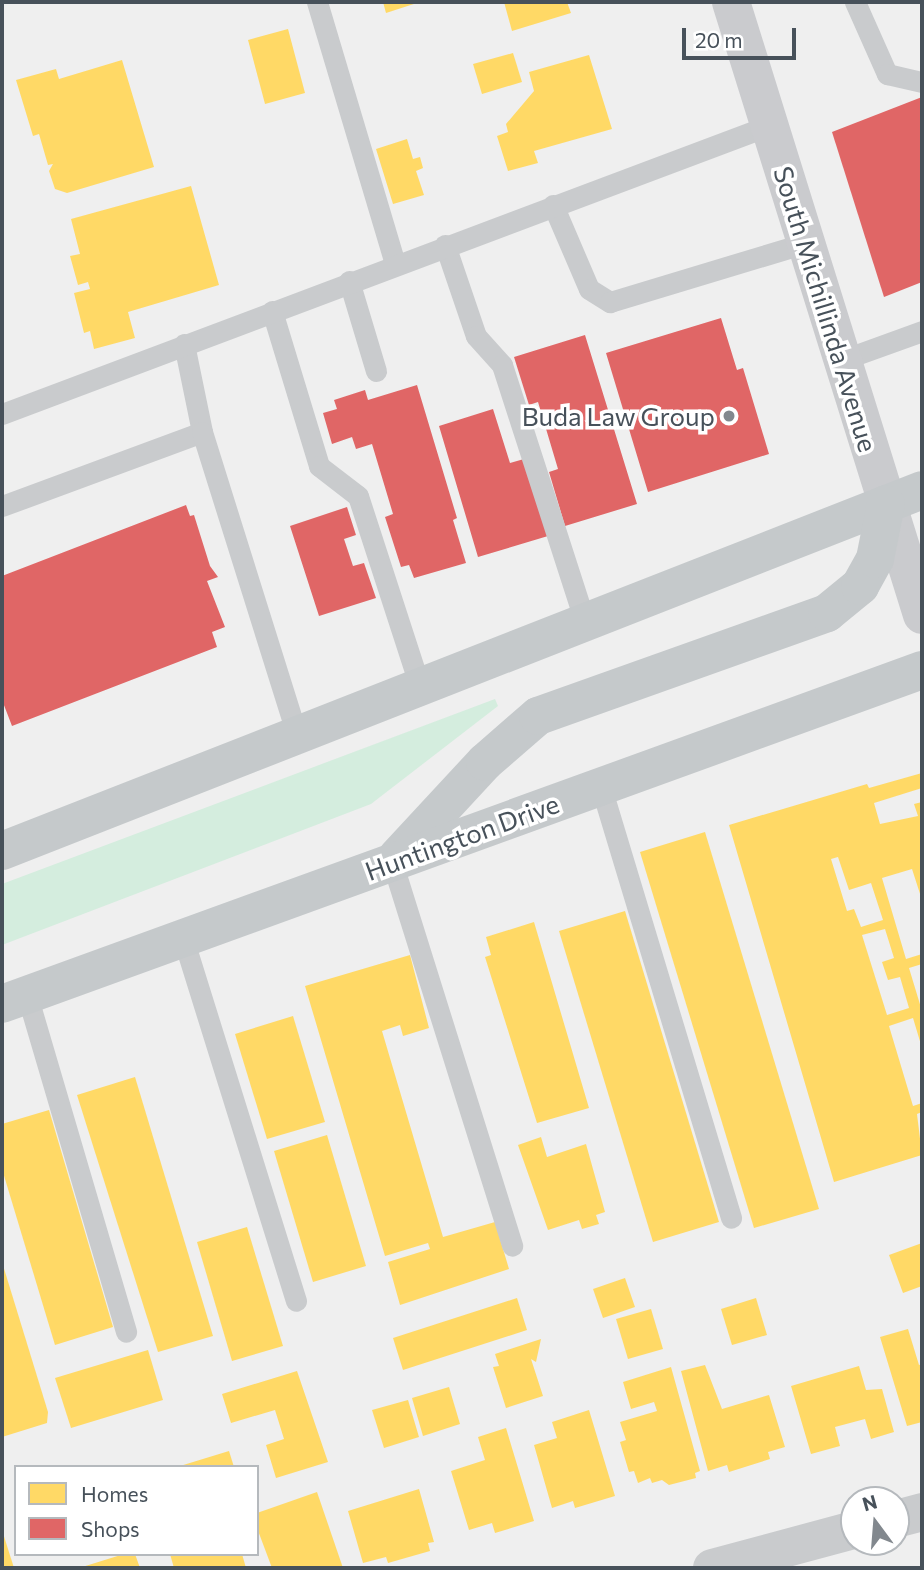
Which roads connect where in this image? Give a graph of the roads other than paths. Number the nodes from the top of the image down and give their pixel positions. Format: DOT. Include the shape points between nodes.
graph roads {
  1 [pos="317,2"];
  2 [pos="732,2"];
  3 [pos="855,2"];
  4 [pos="922,82"];
  5 [pos="770,125"];
  6 [pos="553,205"];
  7 [pos="806,243"];
  8 [pos="445,245"];
  9 [pos="395,263"];
  10 [pos="349,281"];
  11 [pos="272,311"];
  12 [pos="922,331"];
  13 [pos="184,344"];
  14 [pos="842,360"];
  15 [pos="376,371"];
  16 [pos="2,414"];
  17 [pos="202,432"];
  18 [pos="922,490"];
  19 [pos="886,504"];
  20 [pos="2,506"];
  21 [pos="922,615"];
  22 [pos="584,622"];
  23 [pos="922,670"];
  24 [pos="420,687"];
  25 [pos="297,735"];
  26 [pos="601,787"];
  27 [pos="2,851"];
  28 [pos="392,862"];
  29 [pos="183,938"];
  30 [pos="14,1000"];
  31 [pos="731,1218"];
  32 [pos="512,1246"];
  33 [pos="296,1301"];
  34 [pos="126,1332"];
  35 [pos="840,1534"];
  36 [pos="712,1568"];
  1 -- 9 [label="lane"];
  2 -- 5 [label="main road, South Michillinda Avenue"];
  3 -- 4 [label="lane" via="887,74"];
  5 -- 6 [label="lane"];
  5 -- 7 [label="main road, South Michillinda Avenue"];
  6 -- 7 [label="lane" via="589,289 610,302"];
  6 -- 8 [label="lane"];
  7 -- 14 [label="main road, South Michillinda Avenue"];
  8 -- 9 [label="lane"];
  8 -- 22 [label="lane" via="476,336 502,365"];
  9 -- 10 [label="lane"];
  10 -- 11 [label="lane"];
  10 -- 15 [label="lane"];
  11 -- 13 [label="lane"];
  11 -- 24 [label="lane" via="319,466 358,496"];
  12 -- 14 [label="lane"];
  13 -- 16 [label="lane"];
  13 -- 17 [label="lane"];
  14 -- 19 [label="main road, South Michillinda Avenue"];
  17 -- 20 [label="lane"];
  17 -- 25 [label="lane"];
  18 -- 19 [label="main road"];
  19 -- 21 [label="main road, South Michillinda Avenue"];
  19 -- 22 [label="main road"];
  19 -- 28 [label="main road" via="875,559 860,586 827,613 538,716 485,762"];
  22 -- 24 [label="main road"];
  23 -- 26 [label="main road, Huntington Drive"];
  24 -- 25 [label="main road"];
  25 -- 27 [label="main road"];
  26 -- 28 [label="main road, Huntington Drive"];
  26 -- 31 [label="lane"];
  28 -- 29 [label="main road, Huntington Drive"];
  28 -- 32 [label="lane"];
  29 -- 30 [label="main road, Huntington Drive"];
  29 -- 33 [label="lane"];
  30 -- 34 [label="lane"];
  35 -- 36 [label="street"];
}
